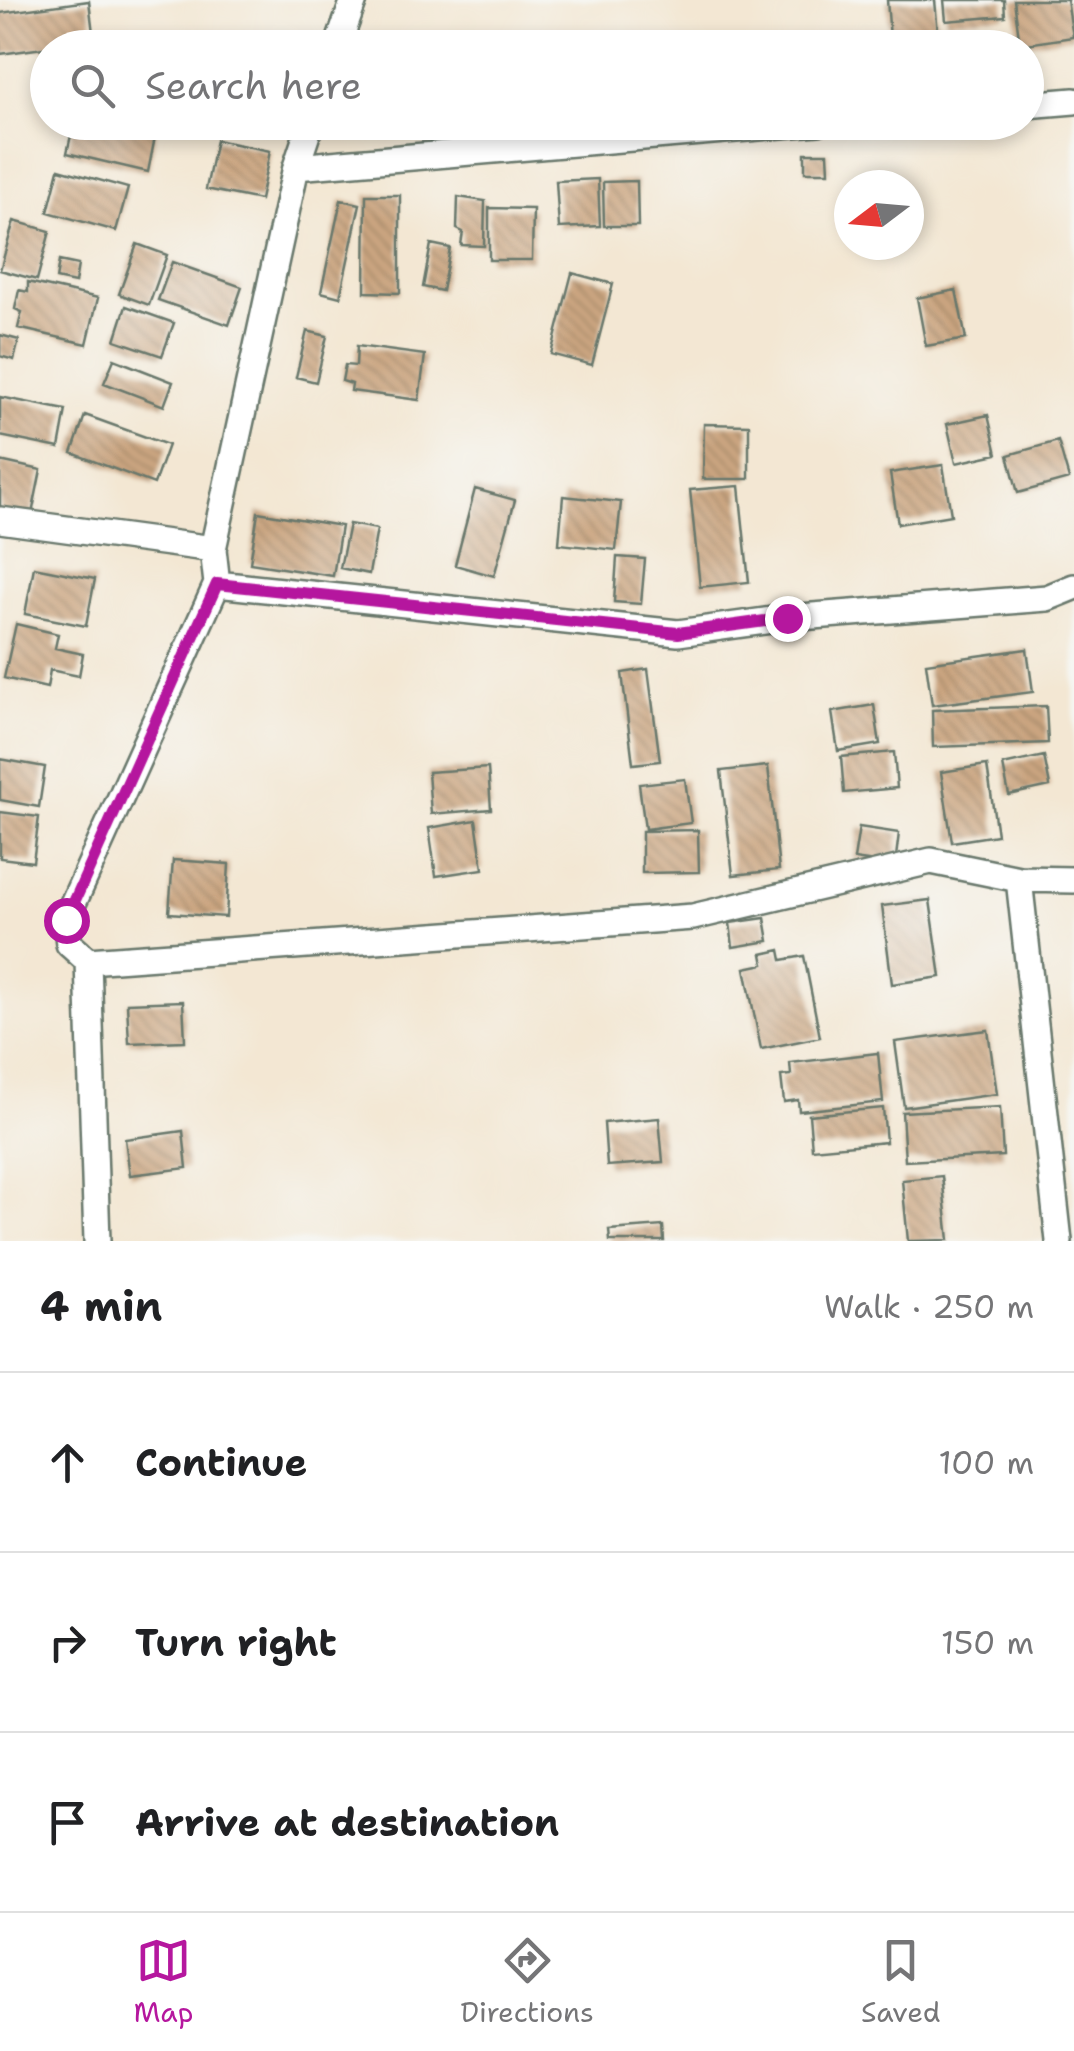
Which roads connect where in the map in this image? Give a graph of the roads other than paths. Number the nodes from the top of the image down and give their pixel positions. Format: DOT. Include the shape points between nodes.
graph roads {
  1 [pos="354,0"];
  2 [pos="343,30"];
  3 [pos="1074,101"];
  4 [pos="1044,104"];
  5 [pos="305,140"];
  6 [pos="609,140"];
  7 [pos="296,167"];
  8 [pos="0,520"];
  9 [pos="213,549"];
  10 [pos="217,584"];
  11 [pos="1074,588"];
  12 [pos="1019,878"];
  13 [pos="1074,880"];
  14 [pos="88,961"];
  15 [pos="97,1241"];
  16 [pos="1059,1241"];
  1 -- 2 [label="street"];
  3 -- 4 [label="street"];
  5 -- 7 [label="street"];
  6 -- 7 [label="street"];
  7 -- 9 [label="street"];
  8 -- 9 [label="street"];
  9 -- 10 [label="street"];
  10 -- 11 [label="street" via="678,633 1047,598"];
  10 -- 14 [label="street" via="66,920 69,944"];
  12 -- 13 [label="street"];
  12 -- 14 [label="street" via="932,861 694,917"];
  12 -- 16 [label="street"];
  14 -- 15 [label="street"];
}
